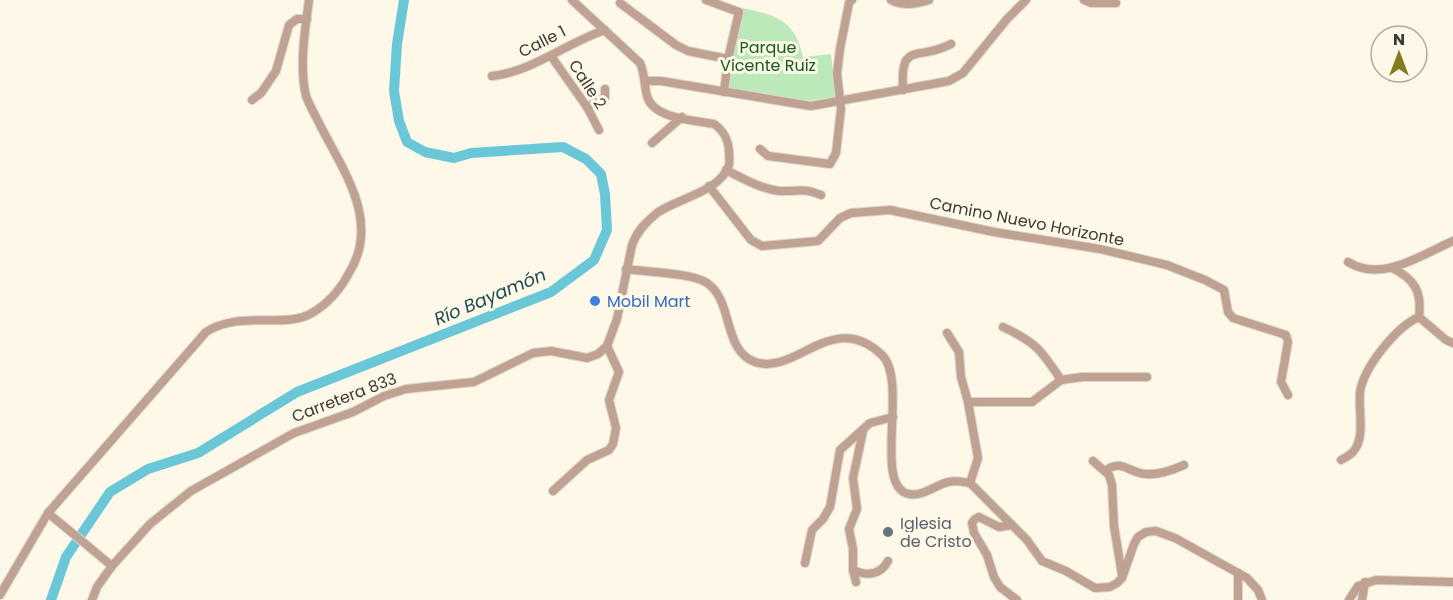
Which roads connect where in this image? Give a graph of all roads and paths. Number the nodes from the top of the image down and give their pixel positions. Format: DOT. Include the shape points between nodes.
graph roads {
  1 [pos="309,0"];
  2 [pos="572,0"];
  3 [pos="706,0"];
  4 [pos="891,0"];
  5 [pos="928,0"];
  6 [pos="1026,0"];
  7 [pos="1084,0"];
  8 [pos="850,1"];
  9 [pos="620,3"];
  10 [pos="1116,3"];
  11 [pos="306,19"];
  12 [pos="604,30"];
  13 [pos="951,44"];
  14 [pos="551,56"];
  15 [pos="728,59"];
  16 [pos="492,76"];
  17 [pos="646,81"];
  18 [pos="605,89"];
  19 [pos="903,90"];
  20 [pos="724,92"];
  21 [pos="252,100"];
  22 [pos="840,102"];
  23 [pos="586,107"];
  24 [pos="682,117"];
  25 [pos="599,130"];
  26 [pos="652,143"];
  27 [pos="760,149"];
  28 [pos="726,170"];
  29 [pos="709,186"];
  30 [pos="821,195"];
  31 [pos="1453,241"];
  32 [pos="630,253"];
  33 [pos="1348,262"];
  34 [pos="1392,268"];
  35 [pos="626,269"];
  36 [pos="646,272"];
  37 [pos="624,284"];
  38 [pos="1419,317"];
  39 [pos="1003,327"];
  40 [pos="947,333"];
  41 [pos="1453,343"];
  42 [pos="607,346"];
  43 [pos="1147,377"];
  44 [pos="1061,380"];
  45 [pos="1288,395"];
  46 [pos="968,402"];
  47 [pos="893,417"];
  48 [pos="863,431"];
  49 [pos="1341,460"];
  50 [pos="1093,462"];
  51 [pos="1184,465"];
  52 [pos="1105,471"];
  53 [pos="970,483"];
  54 [pos="553,491"];
  55 [pos="48,513"];
  56 [pos="1012,525"];
  57 [pos="888,561"];
  58 [pos="805,563"];
  59 [pos="112,566"];
  60 [pos="853,570"];
  61 [pos="1238,573"];
  62 [pos="1122,578"];
  63 [pos="856,582"];
  64 [pos="1365,582"];
  65 [pos="1453,582"];
  66 [pos="0,595"];
  67 [pos="92,600"];
  68 [pos="1017,600"];
  69 [pos="1238,600"];
  70 [pos="1262,600"];
  71 [pos="1349,600"];
  72 [pos="1362,600"];
  1 -- 11 [label="street"];
  2 -- 12 [label="street"];
  3 -- 15 [label="street" via="739,12"];
  4 -- 5 [label="street" via="910,4"];
  6 -- 19 [label="street" via="963,73 949,81"];
  7 -- 10 [label="street"];
  8 -- 22 [label="street" via="837,73"];
  9 -- 15 [label="street" via="675,45"];
  11 -- 21 [label="street" via="290,25 276,71"];
  11 -- 55 [label="street" via="303,74 307,97 360,209 361,238 354,266 338,292 311,314 223,323 206,332"];
  12 -- 14 [label="street, Calle 1"];
  12 -- 17 [label="street" via="640,63"];
  13 -- 19 [label="street" via="906,58"];
  14 -- 16 [label="street, Calle 1" via="506,75"];
  14 -- 23 [label="street, Calle 2"];
  15 -- 20 [label="street"];
  17 -- 20 [label="street"];
  17 -- 24 [label="street" via="647,98 653,108"];
  18 -- 23 [label="street" via="605,98"];
  19 -- 22 [label="street"];
  20 -- 22 [label="street" via="802,105"];
  22 -- 27 [label="street" via="836,153 830,164 768,156"];
  23 -- 25 [label="street, Calle 2"];
  24 -- 26 [label="street"];
  24 -- 28 [label="street" via="721,129 728,139 730,164"];
  28 -- 29 [label="street"];
  28 -- 30 [label="street" via="778,191 806,189"];
  29 -- 32 [label="street" via="659,212 636,234"];
  29 -- 45 [label="street, Camino Nuevo Horizonte" via="751,240 762,246 818,241 840,218 851,213 890,210 1167,265 1224,290 1233,318 1286,335 1281,382"];
  31 -- 34 [label="street"];
  32 -- 35 [label="street"];
  32 -- 36 [label="street" via="636,265"];
  33 -- 34 [label="street" via="1363,269"];
  34 -- 38 [label="street" via="1404,274 1417,290 1421,302"];
  35 -- 36 [label="street"];
  35 -- 37 [label="street"];
  36 -- 37 [label="street"];
  36 -- 47 [label="street" via="693,277 707,283 723,304 736,347 756,362 777,362 833,339 849,338 870,345 885,357 890,367"];
  37 -- 42 [label="street"];
  38 -- 41 [label="street"];
  38 -- 49 [label="street" via="1392,336 1364,378 1359,440 1353,452"];
  39 -- 44 [label="street" via="1041,351"];
  40 -- 46 [label="street" via="959,352"];
  42 -- 54 [label="street" via="619,372 609,400 616,428 613,444 609,450 587,460"];
  42 -- 59 [label="street, Carretera 833" via="587,358 551,351 532,353 474,382 406,389 294,433 190,490"];
  43 -- 44 [label="street"];
  44 -- 46 [label="street" via="1032,402"];
  46 -- 53 [label="street" via="978,458"];
  47 -- 48 [label="street" via="870,423"];
  47 -- 53 [label="street" via="892,470 898,489 910,495 948,482"];
  48 -- 58 [label="street" via="840,450 830,507 812,530"];
  48 -- 60 [label="street" via="853,478 856,509 849,529"];
  50 -- 52 [label="street"];
  51 -- 52 [label="street" via="1149,474 1118,465"];
  52 -- 62 [label="street" via="1112,485"];
  53 -- 56 [label="street"];
  55 -- 59 [label="street"];
  55 -- 66 [label="street"];
  56 -- 62 [label="street" via="1042,561 1085,584 1101,588"];
  56 -- 68 [label="street" via="999,527 979,517 972,523 994,577"];
  57 -- 60 [label="street" via="876,573"];
  59 -- 67 [label="street, Carretera 833"];
  60 -- 63 [label="street"];
  61 -- 62 [label="street" via="1156,531 1138,537"];
  61 -- 69 [label="street"];
  61 -- 70 [label="street" via="1247,578"];
  64 -- 65 [label="street"];
  64 -- 71 [label="street"];
  64 -- 72 [label="street"];
}
